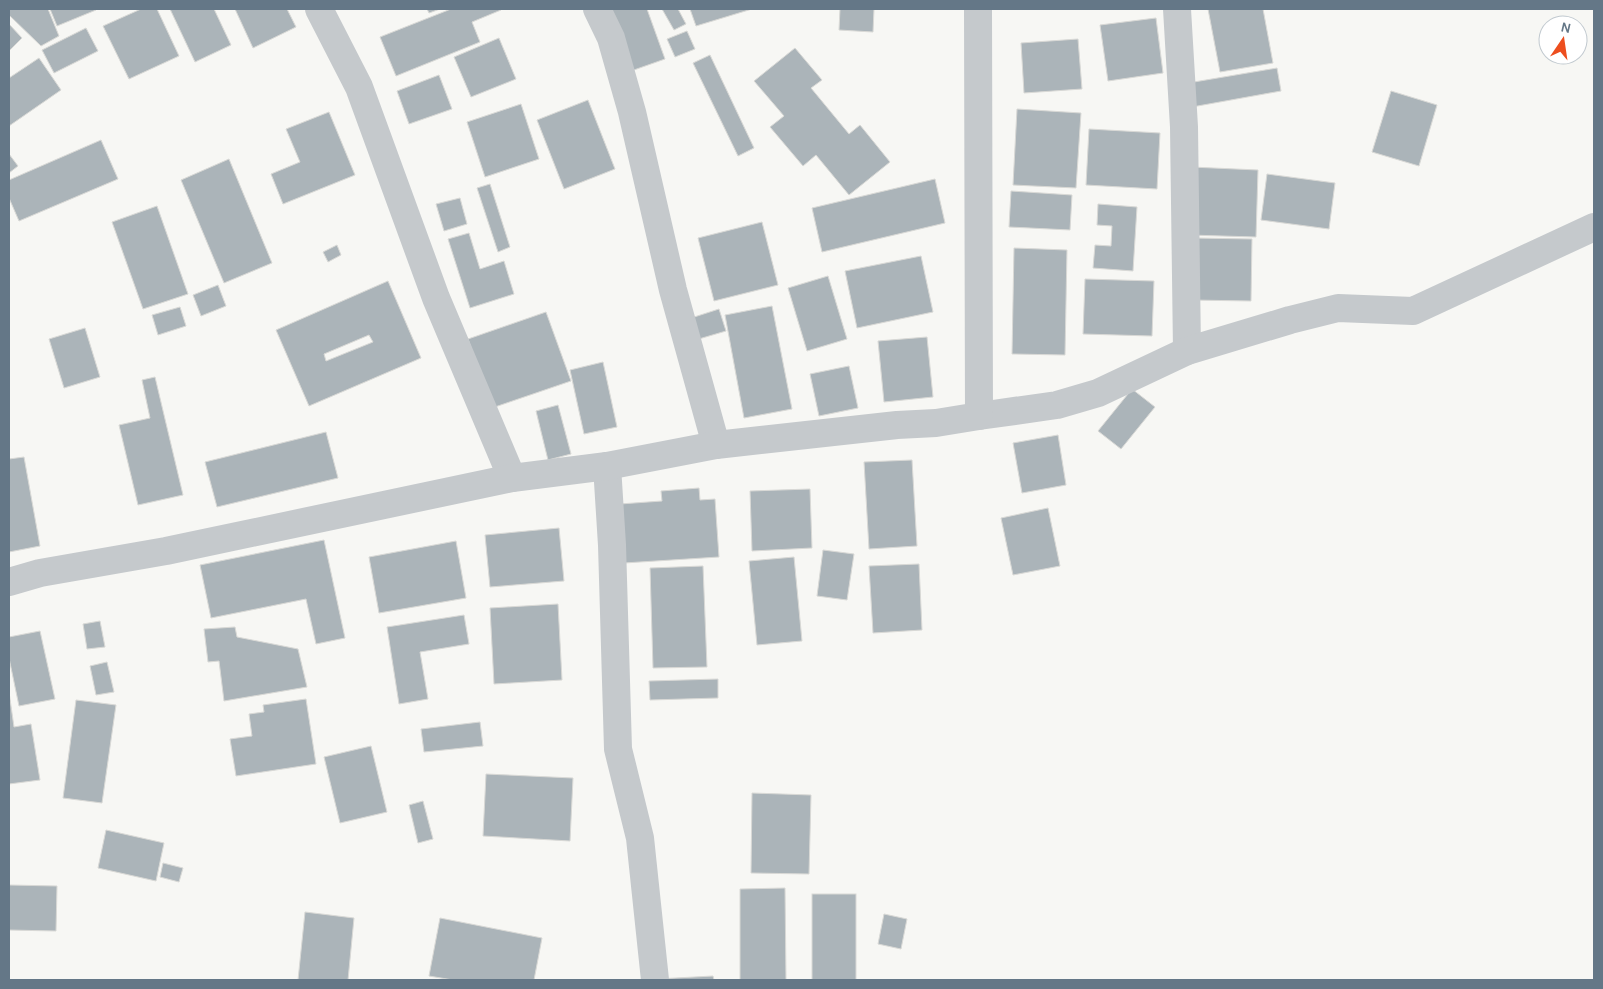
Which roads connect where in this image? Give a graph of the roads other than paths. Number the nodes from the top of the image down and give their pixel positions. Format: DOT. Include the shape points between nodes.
graph roads {
  1 [pos="319,9"];
  2 [pos="598,9"];
  3 [pos="979,9"];
  4 [pos="1177,9"];
  5 [pos="1594,227"];
  6 [pos="1187,352"];
  7 [pos="980,416"];
  8 [pos="716,446"];
  9 [pos="607,466"];
  10 [pos="512,478"];
  11 [pos="9,582"];
  12 [pos="655,980"];
  1 -- 10 [label="street" via="359,87 436,298"];
  2 -- 8 [label="street" via="612,38 673,290"];
  3 -- 7 [label="street"];
  4 -- 6 [label="street" via="1184,127"];
  5 -- 6 [label="street" via="1413,311 1338,308"];
  6 -- 7 [label="street" via="1098,393 1057,405"];
  7 -- 8 [label="street"];
  8 -- 9 [label="street"];
  9 -- 10 [label="street"];
  9 -- 12 [label="street" via="618,749 640,838"];
  10 -- 11 [label="street" via="166,551 40,573"];
}
